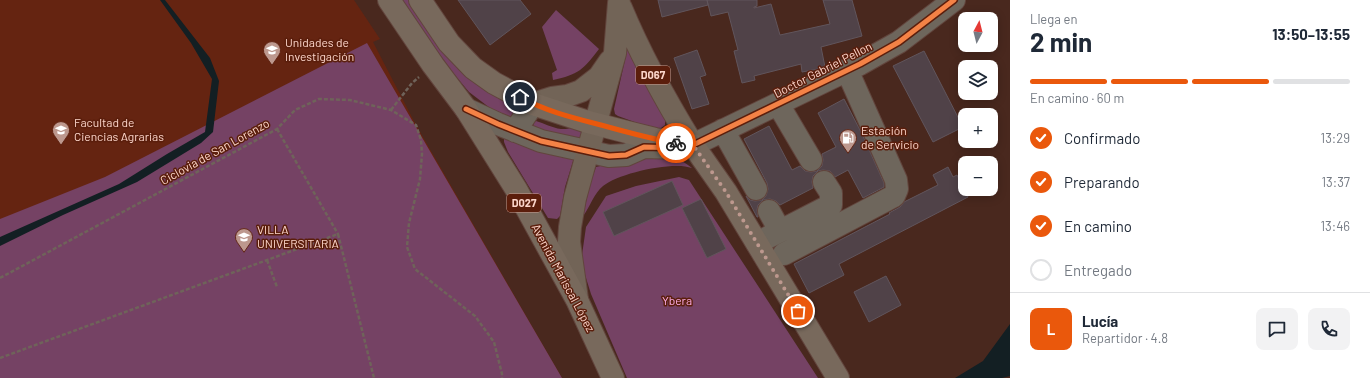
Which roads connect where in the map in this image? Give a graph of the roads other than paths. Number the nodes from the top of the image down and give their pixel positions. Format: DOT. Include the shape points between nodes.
graph roads {
  1 [pos="389,0"];
  2 [pos="420,0"];
  3 [pos="954,0"];
  4 [pos="619,1"];
  5 [pos="615,53"];
  6 [pos="847,70"];
  7 [pos="533,104"];
  8 [pos="778,104"];
  9 [pos="466,109"];
  10 [pos="596,124"];
  11 [pos="723,130"];
  12 [pos="515,131"];
  13 [pos="693,145"];
  14 [pos="588,152"];
  15 [pos="811,160"];
  16 [pos="824,182"];
  17 [pos="756,188"];
  18 [pos="769,211"];
  19 [pos="780,231"];
  20 [pos="757,244"];
  21 [pos="784,254"];
  22 [pos="578,300"];
  23 [pos="613,378"];
  24 [pos="838,378"];
  1 -- 9 [label="highway, Avenida Mariscal López / D027"];
  2 -- 7 [label="highway" via="449,43 473,68 494,83"];
  3 -- 6 [label="street, Doctor Gabriel Pellon" via="899,42"];
  4 -- 5 [label="main road, D067"];
  4 -- 13 [label="main road, D067" via="655,79"];
  5 -- 7 [label="main road" via="599,77 581,91"];
  5 -- 10 [label="main road, D067"];
  6 -- 8 [label="street, Doctor Gabriel Pellon"];
  6 -- 21 [label="street" via="896,180 897,189 894,196"];
  7 -- 10 [label="highway"];
  7 -- 12 [label="street"];
  8 -- 11 [label="street, Doctor Gabriel Pellon"];
  8 -- 15 [label="street"];
  9 -- 12 [label="street, Doctor Gabriel Pellon"];
  9 -- 22 [label="highway, Avenida Mariscal López / D027" via="516,189"];
  10 -- 13 [label="highway" via="655,139"];
  10 -- 14 [label="main road, D067"];
  11 -- 13 [label="street, Doctor Gabriel Pellon"];
  11 -- 17 [label="street"];
  12 -- 14 [label="street, Doctor Gabriel Pellon" via="541,141"];
  13 -- 14 [label="street, Doctor Gabriel Pellon" via="680,148 644,147 620,156"];
  13 -- 20 [label="highway" via="726,192"];
  14 -- 22 [label="main road, D067" via="570,227 569,242"];
  16 -- 19 [label="street" via="831,193 831,205"];
  18 -- 19 [label="street"];
  19 -- 20 [label="street"];
  20 -- 24 [label="highway"];
  22 -- 23 [label="highway, Avenida Mariscal López / D027"];
}
